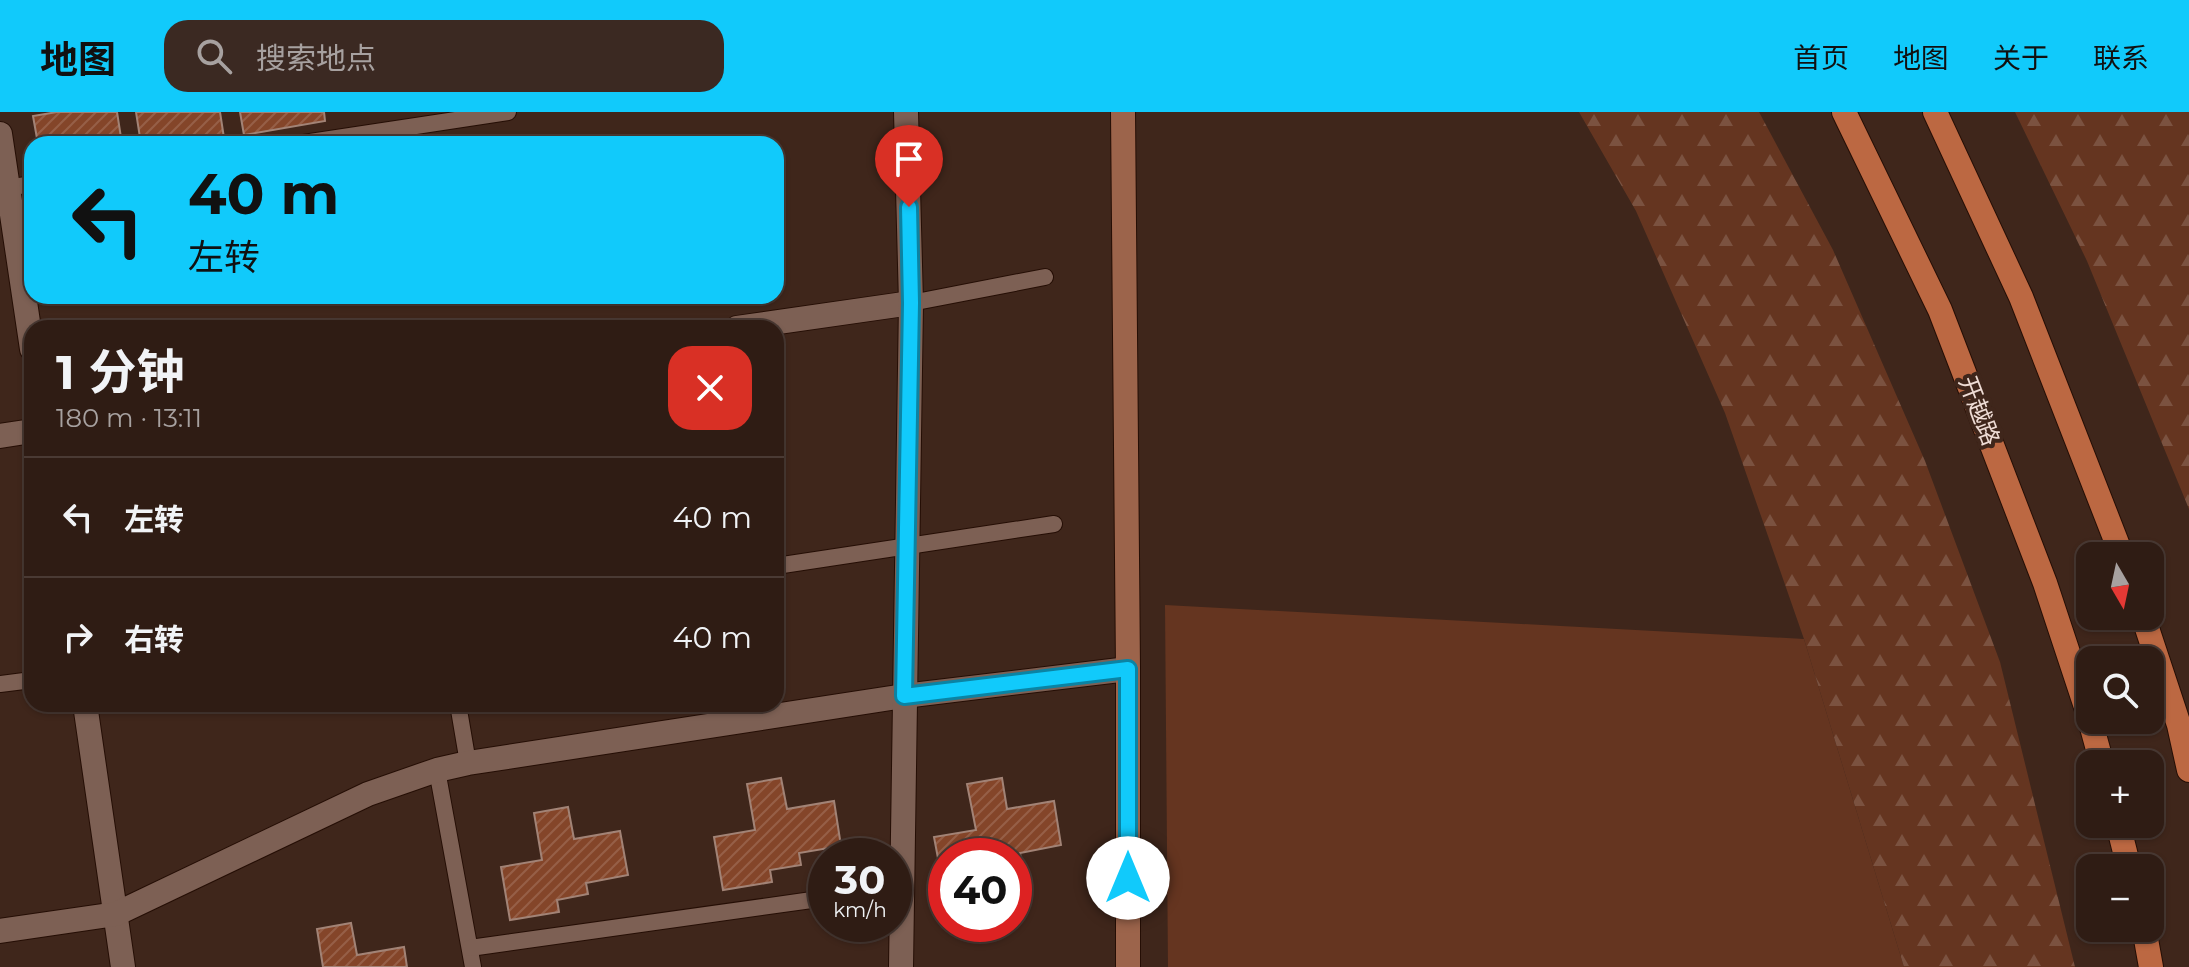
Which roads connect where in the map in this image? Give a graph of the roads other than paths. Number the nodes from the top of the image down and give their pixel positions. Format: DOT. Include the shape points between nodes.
graph roads {
  1 [pos="508,112"];
  2 [pos="906,112"];
  3 [pos="1123,112"];
  4 [pos="1844,112"];
  5 [pos="1935,112"];
  6 [pos="455,116"];
  7 [pos="0,134"];
  8 [pos="342,136"];
  9 [pos="13,187"];
  10 [pos="1045,277"];
  11 [pos="24,281"];
  12 [pos="911,303"];
  13 [pos="784,321"];
  14 [pos="24,432"];
  15 [pos="0,436"];
  16 [pos="1054,524"];
  17 [pos="2117,542"];
  18 [pos="908,546"];
  19 [pos="784,565"];
  20 [pos="2148,630"];
  21 [pos="1128,669"];
  22 [pos="2076,677"];
  23 [pos="24,681"];
  24 [pos="0,684"];
  25 [pos="904,696"];
  26 [pos="86,712"];
  27 [pos="459,712"];
  28 [pos="468,763"];
  29 [pos="437,770"];
  30 [pos="2189,770"];
  31 [pos="900,838"];
  32 [pos="808,901"];
  33 [pos="116,914"];
  34 [pos="0,931"];
  35 [pos="900,942"];
  36 [pos="2147,942"];
  37 [pos="470,948"];
  38 [pos="123,967"];
  39 [pos="473,967"];
  40 [pos="901,967"];
  41 [pos="1128,967"];
  42 [pos="2151,967"];
  1 -- 6 [label="lane"];
  2 -- 12 [label="street"];
  3 -- 21 [label="street"];
  4 -- 22 [label="main road, 开越路" via="1940,310"];
  5 -- 17 [label="main road" via="2021,297"];
  6 -- 8 [label="lane"];
  7 -- 9 [label="street"];
  9 -- 11 [label="street"];
  10 -- 12 [label="lane"];
  12 -- 13 [label="street"];
  12 -- 18 [label="street"];
  14 -- 15 [label="street"];
  16 -- 18 [label="lane"];
  18 -- 19 [label="lane"];
  18 -- 25 [label="street"];
  20 -- 30 [label="main road"];
  21 -- 25 [label="street"];
  21 -- 41 [label="street"];
  23 -- 24 [label="lane"];
  25 -- 28 [label="street"];
  25 -- 31 [label="street"];
  26 -- 33 [label="street"];
  27 -- 28 [label="lane"];
  28 -- 29 [label="street"];
  29 -- 33 [label="street" via="368,794"];
  29 -- 37 [label="lane"];
  32 -- 37 [label="lane"];
  33 -- 34 [label="street"];
  33 -- 38 [label="street"];
  35 -- 40 [label="street"];
  36 -- 42 [label="main road"];
  37 -- 39 [label="lane"];
}
